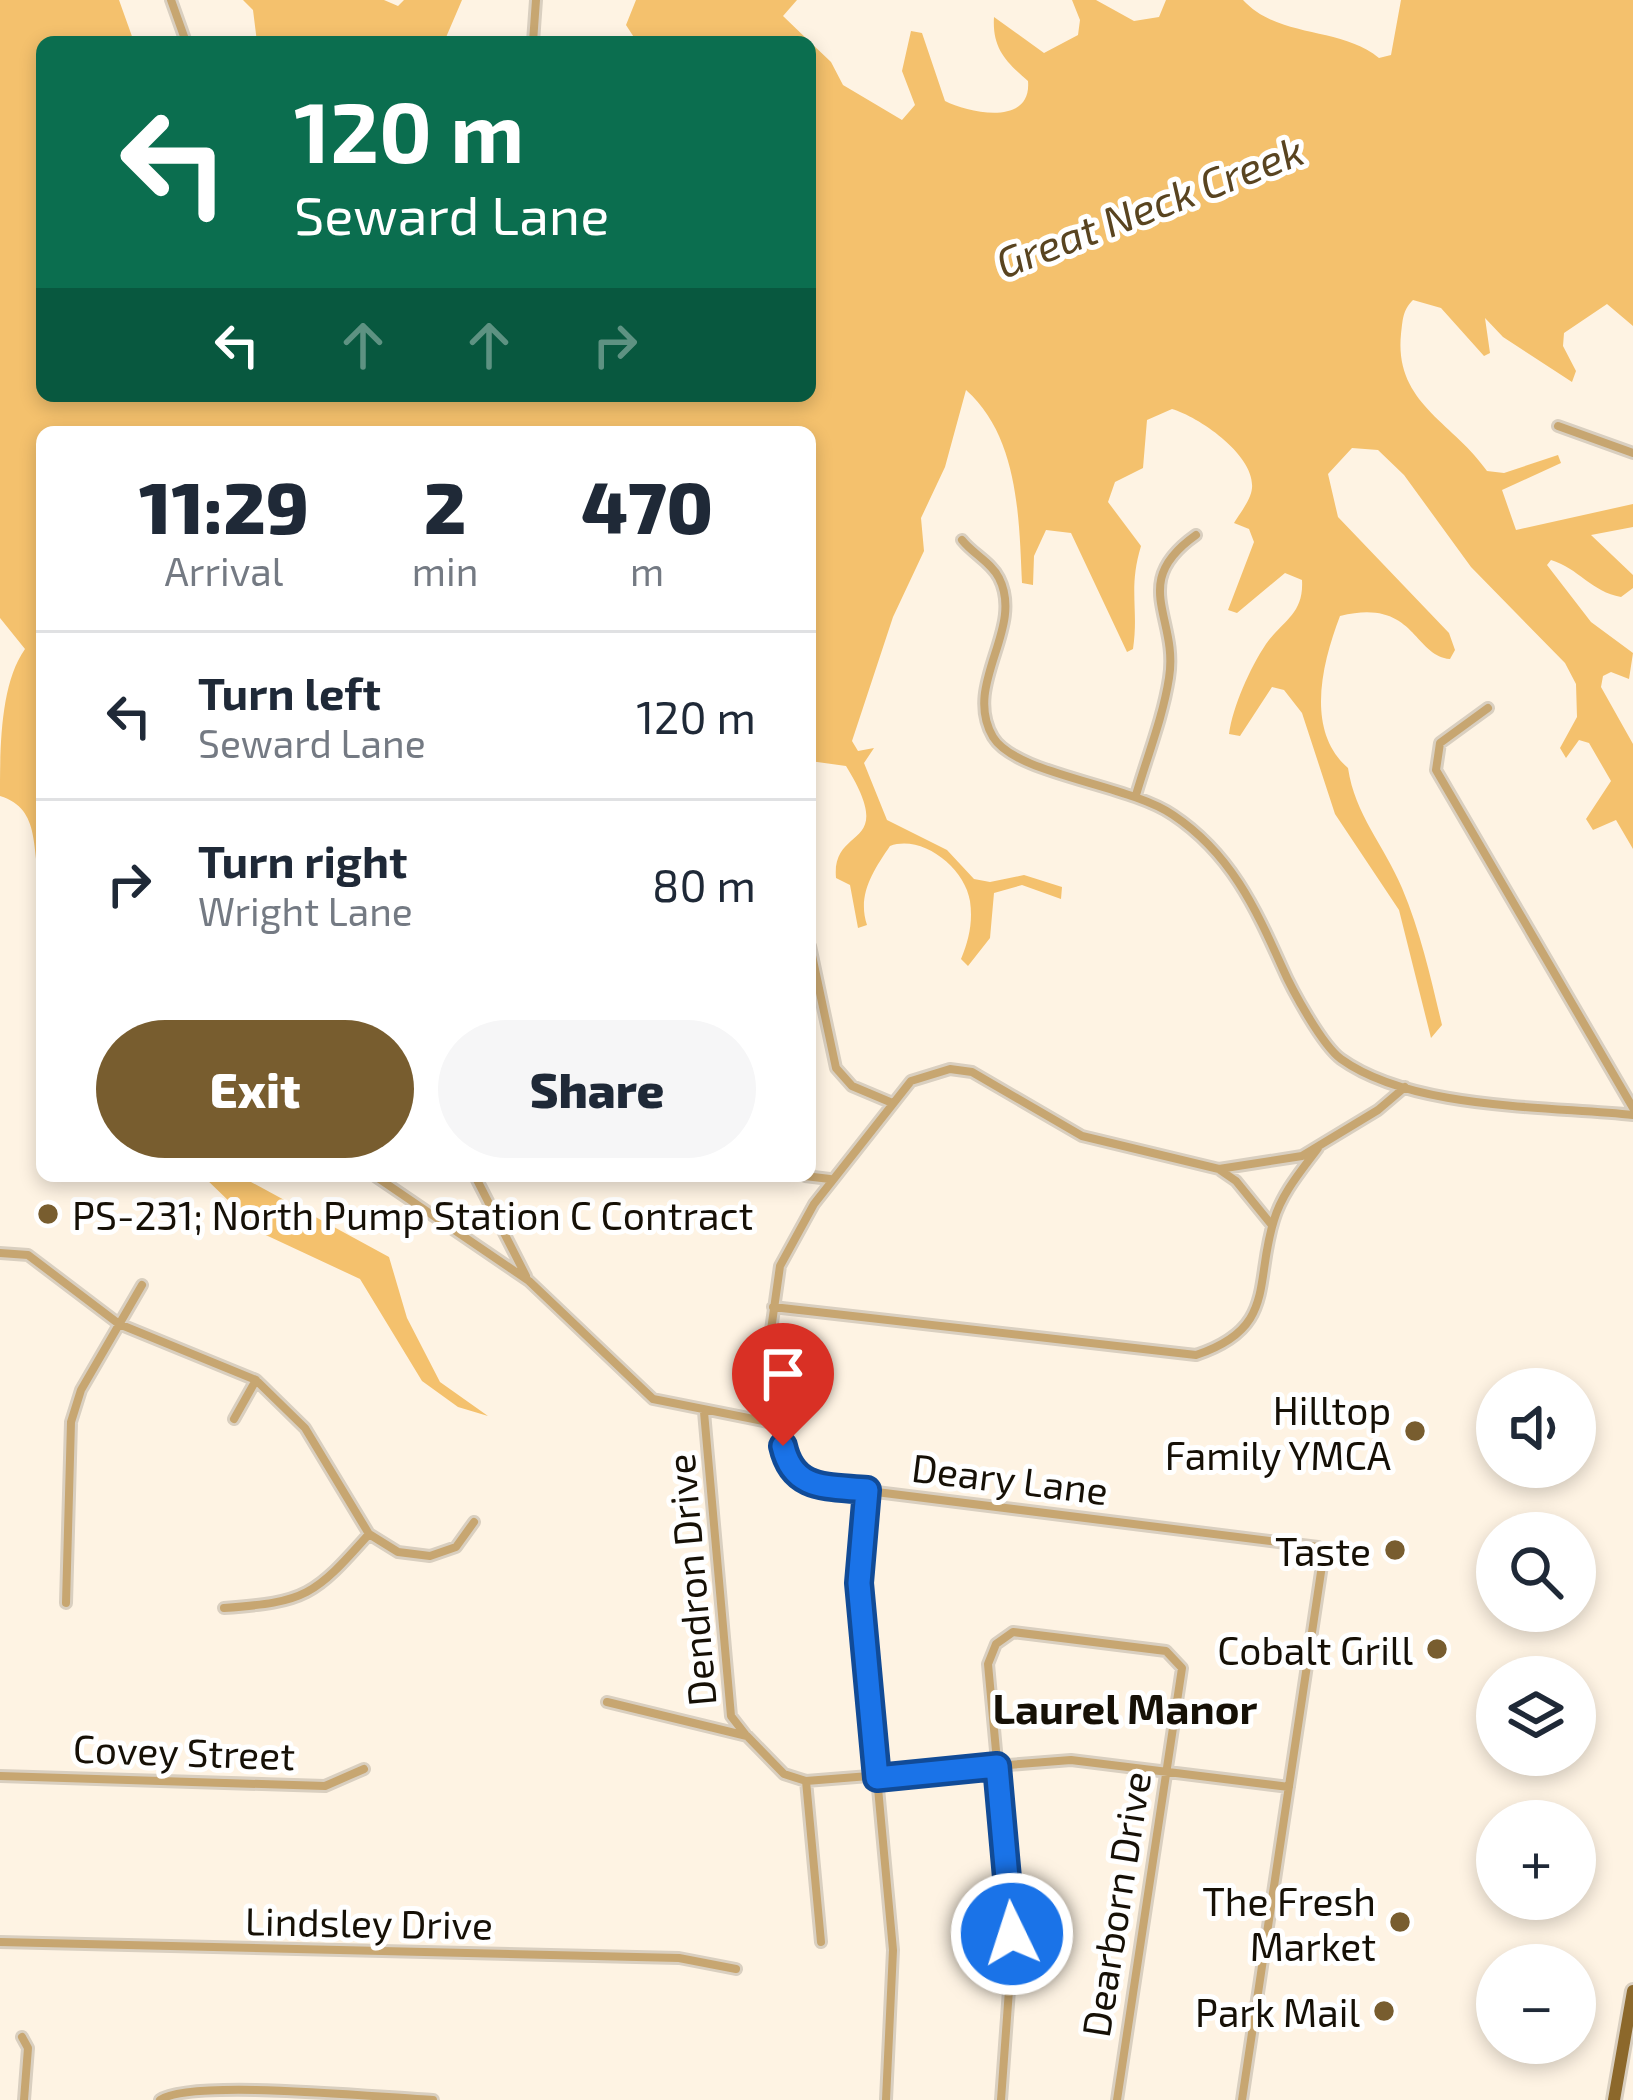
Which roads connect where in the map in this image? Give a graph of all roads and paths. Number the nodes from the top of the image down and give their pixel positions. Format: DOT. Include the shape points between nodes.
graph roads {
  1 [pos="171,0"];
  2 [pos="536,0"];
  3 [pos="183,36"];
  4 [pos="533,36"];
  5 [pos="1558,426"];
  6 [pos="1633,453"];
  7 [pos="1196,535"];
  8 [pos="962,540"];
  9 [pos="1488,708"];
  10 [pos="1136,794"];
  11 [pos="816,974"];
  12 [pos="1405,1087"];
  13 [pos="890,1102"];
  14 [pos="1633,1111"];
  15 [pos="1318,1147"];
  16 [pos="1219,1169"];
  17 [pos="816,1177"];
  18 [pos="832,1179"];
  19 [pos="384,1182"];
  20 [pos="479,1182"];
  21 [pos="1271,1226"];
  22 [pos="0,1253"];
  23 [pos="529,1281"];
  24 [pos="142,1285"];
  25 [pos="773,1307"];
  26 [pos="119,1324"];
  27 [pos="256,1379"];
  28 [pos="704,1412"];
  29 [pos="234,1419"];
  30 [pos="778,1424"];
  31 [pos="867,1490"];
  32 [pos="474,1522"];
  33 [pos="368,1534"];
  34 [pos="66,1603"];
  35 [pos="224,1608"];
  36 [pos="607,1702"];
  37 [pos="747,1736"];
  38 [pos="997,1766"];
  39 [pos="364,1769"];
  40 [pos="1166,1770"];
  41 [pos="0,1776"];
  42 [pos="877,1778"];
  43 [pos="806,1781"];
  44 [pos="1289,1787"];
  45 [pos="0,1942"];
  46 [pos="821,1942"];
  47 [pos="736,1969"];
  48 [pos="1633,1991"];
  49 [pos="22,2037"];
  50 [pos="24,2100"];
  51 [pos="160,2100"];
  52 [pos="433,2100"];
  53 [pos="886,2100"];
  54 [pos="1001,2100"];
  55 [pos="1118,2100"];
  56 [pos="1242,2100"];
  57 [pos="1614,2100"];
  1 -- 3 [label="street"];
  2 -- 4 [label="street"];
  5 -- 6 [label="street"];
  7 -- 10 [label="street" via="1161,575 1170,670"];
  8 -- 10 [label="street" via="1003,586 984,695 996,742 1028,764"];
  9 -- 14 [label="street" via="1440,743 1436,770"];
  10 -- 12 [label="street" via="1194,830 1235,874 1339,1058"];
  11 -- 13 [label="street" via="836,1068 852,1086"];
  12 -- 14 [label="street"];
  12 -- 15 [label="street"];
  13 -- 16 [label="street" via="922,1075 961,1069 1082,1136"];
  13 -- 18 [label="street"];
  15 -- 16 [label="street" via="1287,1161"];
  15 -- 21 [label="street"];
  16 -- 21 [label="street"];
  17 -- 18 [label="street"];
  18 -- 25 [label="street" via="785,1254"];
  19 -- 23 [label="street"];
  20 -- 23 [label="street"];
  21 -- 25 [label="street" via="1266,1278 1250,1318 1225,1345 1196,1355"];
  22 -- 26 [label="street" via="28,1255"];
  23 -- 28 [label="street" via="653,1399"];
  24 -- 26 [label="street"];
  25 -- 30 [label="street"];
  26 -- 27 [label="street"];
  26 -- 34 [label="street" via="71,1422"];
  27 -- 29 [label="street"];
  27 -- 33 [label="street" via="304,1428"];
  28 -- 30 [label="street"];
  28 -- 37 [label="street, Dendron Drive" via="731,1716"];
  30 -- 31 [label="street, Deary Lane" via="790,1470 804,1483"];
  31 -- 42 [label="street" via="859,1583"];
  31 -- 44 [label="street, Deary Lane" via="1318,1546 1325,1558"];
  32 -- 33 [label="street" via="456,1546 430,1556 398,1552"];
  33 -- 35 [label="street" via="334,1573 291,1603"];
  36 -- 37 [label="street"];
  37 -- 43 [label="street" via="784,1774"];
  38 -- 40 [label="street" via="1086,1761"];
  38 -- 40 [label="street, Dearborn Drive" via="989,1656 1013,1633 1166,1651 1180,1662"];
  38 -- 42 [label="street"];
  38 -- 54 [label="street" via="1012,1934"];
  39 -- 41 [label="street, Covey Street" via="325,1786"];
  40 -- 44 [label="street"];
  40 -- 55 [label="street, Dearborn Drive"];
  42 -- 43 [label="street"];
  42 -- 53 [label="street" via="893,1950"];
  43 -- 46 [label="street"];
  44 -- 56 [label="street"];
  45 -- 47 [label="street, Lindsley Drive" via="679,1958"];
  48 -- 57 [label="main road"];
  49 -- 50 [label="street"];
  51 -- 52 [label="street" via="177,2091 216,2091"];
}
